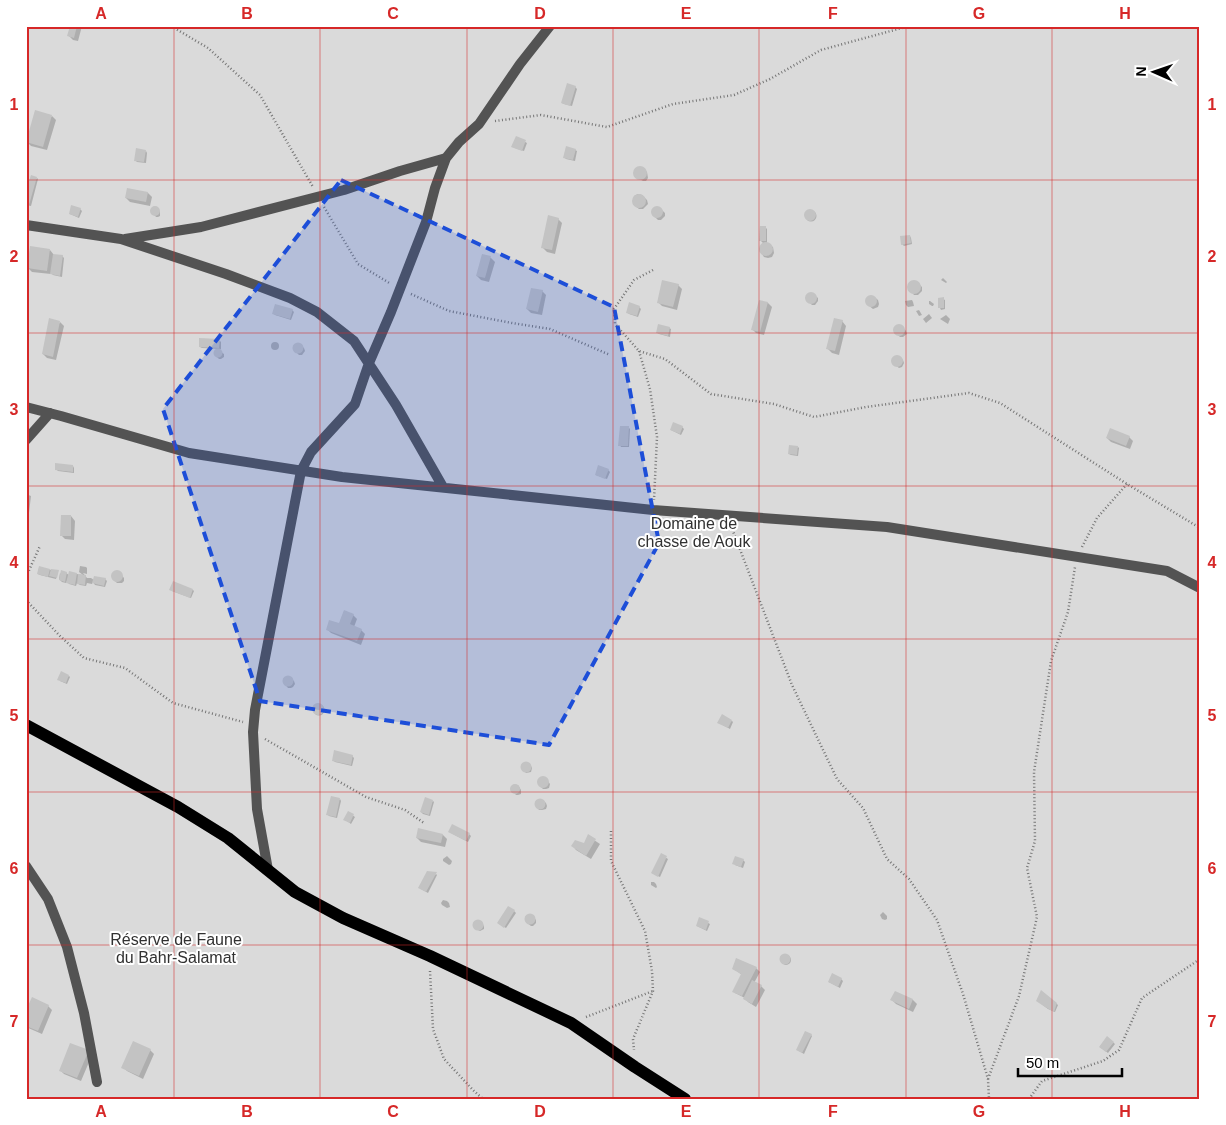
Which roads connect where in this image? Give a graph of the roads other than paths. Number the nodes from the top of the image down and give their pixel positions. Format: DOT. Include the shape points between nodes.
graph roads {
  1 [pos="550,26"];
  2 [pos="446,158"];
  3 [pos="26,225"];
  4 [pos="121,239"];
  5 [pos="369,363"];
  6 [pos="26,407"];
  7 [pos="50,413"];
  8 [pos="26,440"];
  9 [pos="301,471"];
  10 [pos="443,488"];
  11 [pos="1200,588"];
  12 [pos="26,725"];
  13 [pos="26,866"];
  14 [pos="268,870"];
  15 [pos="97,1082"];
  16 [pos="685,1099"];
  1 -- 2 [label="street" via="479,124"];
  2 -- 4 [label="street" via="344,190 201,227"];
  2 -- 5 [label="street" via="426,222"];
  3 -- 4 [label="street"];
  4 -- 5 [label="street" via="290,298 317,312 354,341"];
  5 -- 9 [label="street" via="355,404 311,452"];
  5 -- 10 [label="street"];
  6 -- 7 [label="street"];
  7 -- 8 [label="street"];
  7 -- 9 [label="street" via="189,453"];
  9 -- 10 [label="street"];
  9 -- 14 [label="street" via="253,732 257,809"];
  10 -- 11 [label="street" via="653,510 887,527 1167,571"];
  12 -- 14 [label="main road" via="178,807 228,838"];
  13 -- 15 [label="street" via="48,899 67,947"];
  14 -- 16 [label="main road" via="295,892 343,918 570,1023"];
}
